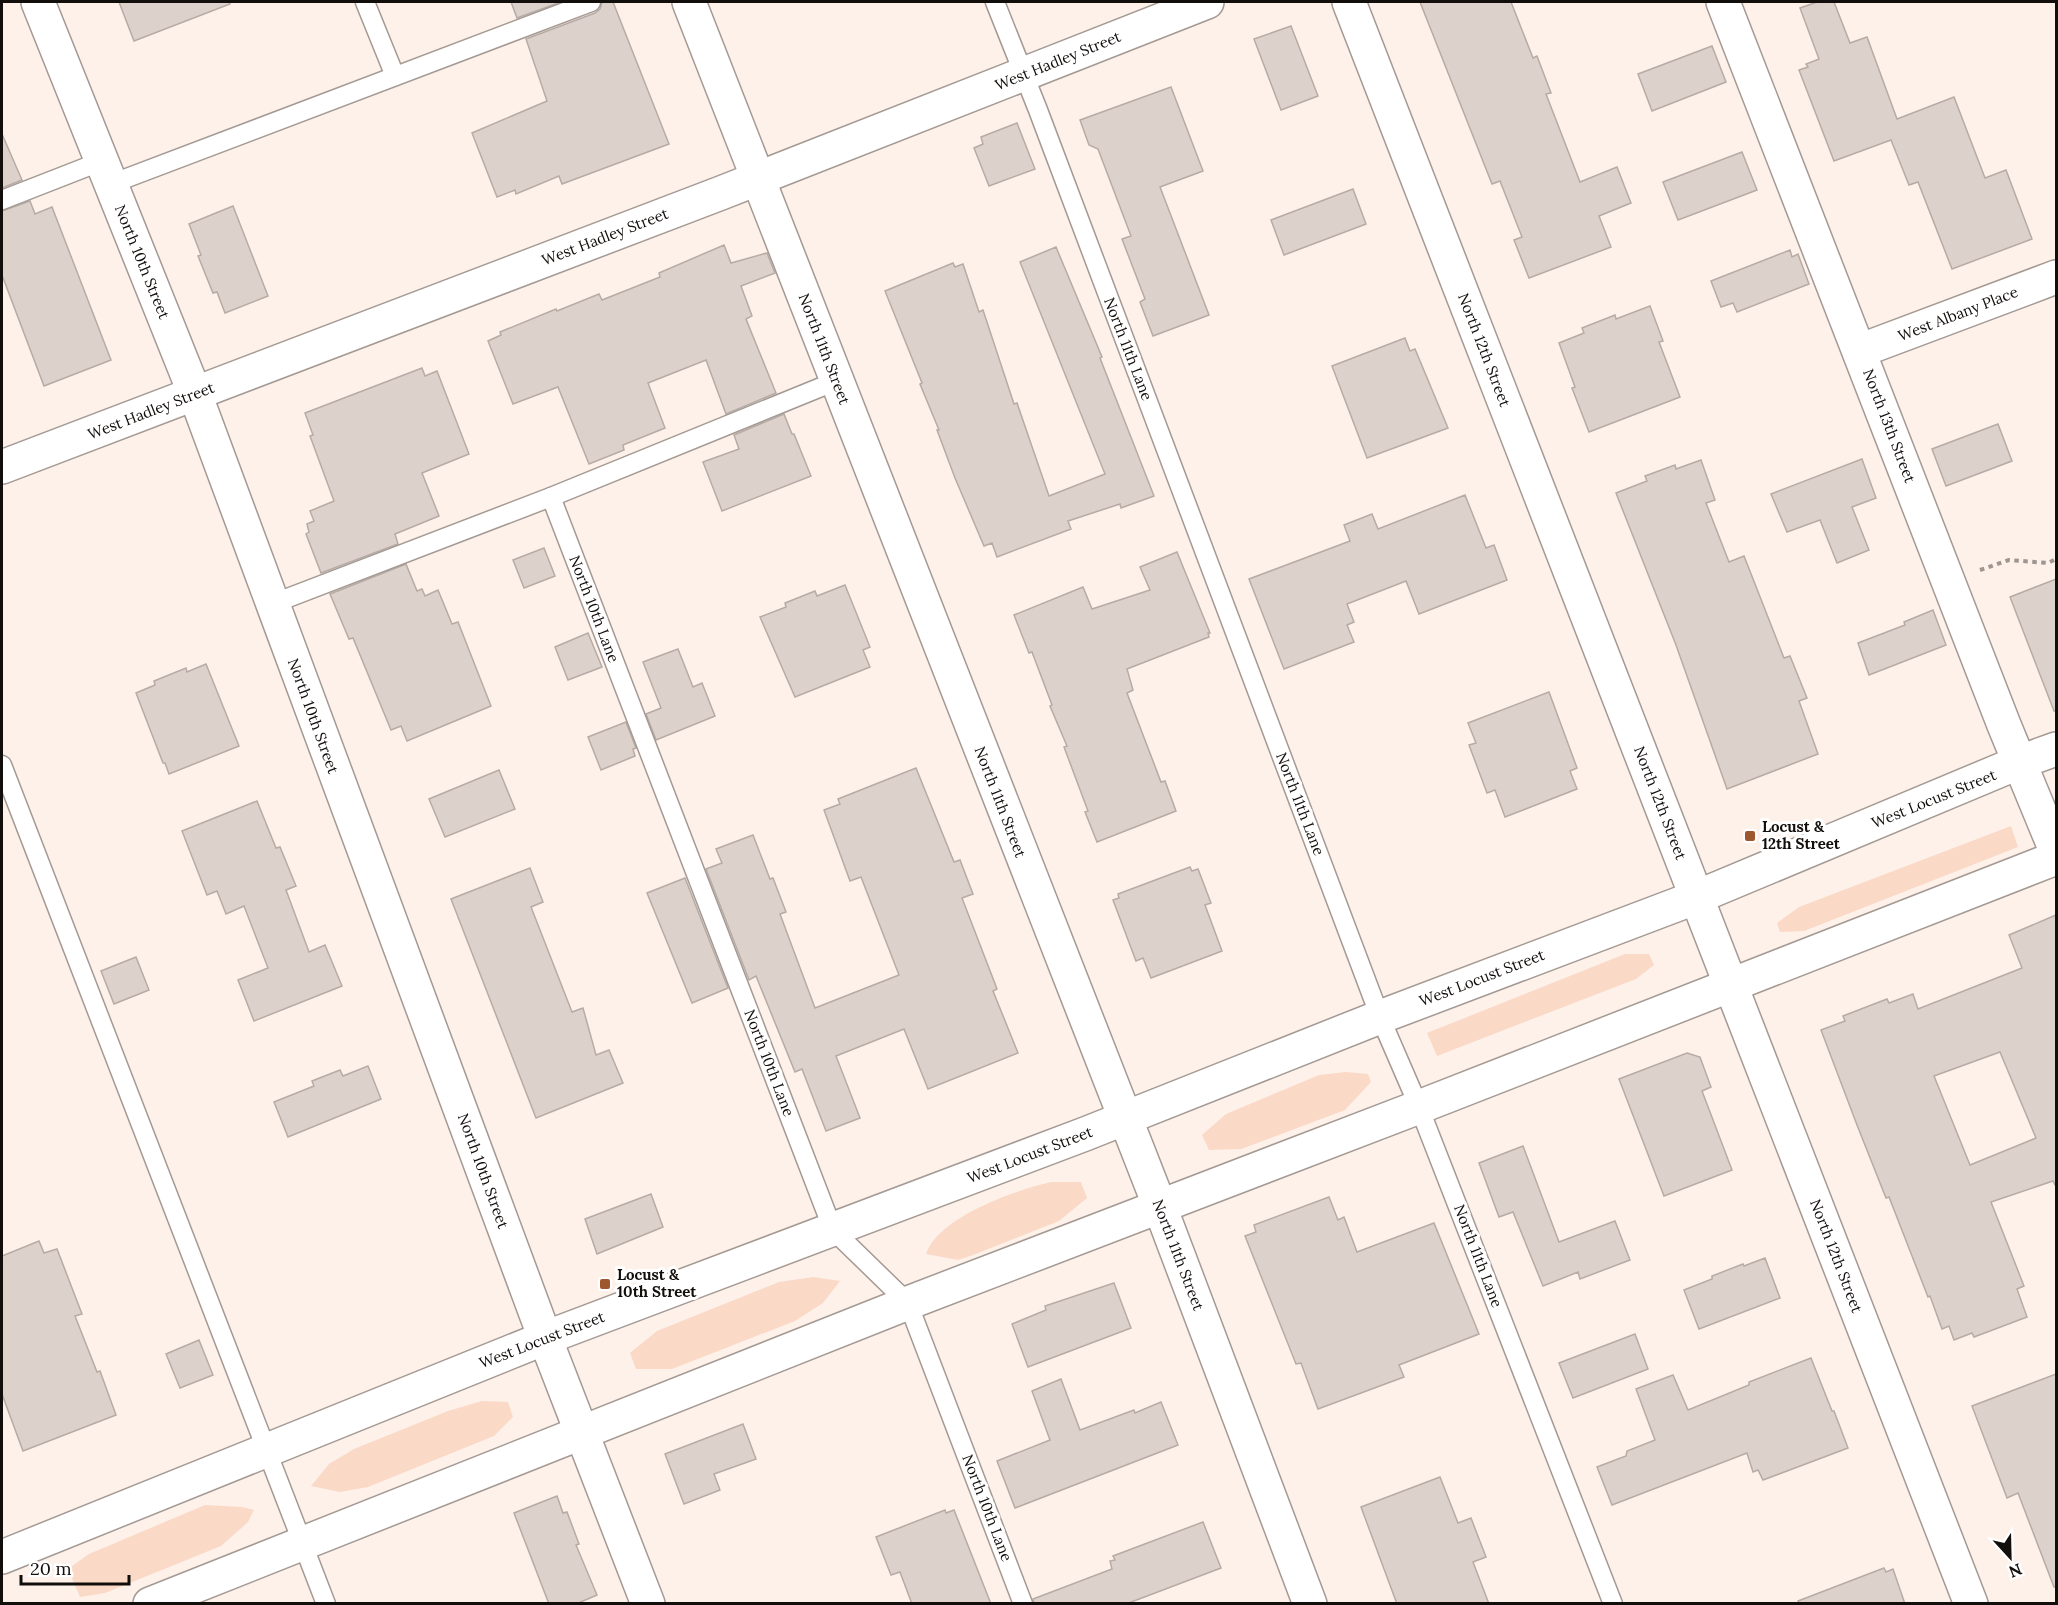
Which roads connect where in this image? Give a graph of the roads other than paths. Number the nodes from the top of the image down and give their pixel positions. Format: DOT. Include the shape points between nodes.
graph roads {
  1 [pos="38,2"];
  2 [pos="365,2"];
  3 [pos="591,2"];
  4 [pos="689,2"];
  5 [pos="995,2"];
  6 [pos="1207,2"];
  7 [pos="1349,2"];
  8 [pos="1723,2"];
  9 [pos="1024,75"];
  10 [pos="395,76"];
  11 [pos="106,172"];
  12 [pos="759,178"];
  13 [pos="2,200"];
  14 [pos="2056,277"];
  15 [pos="1859,351"];
  16 [pos="836,381"];
  17 [pos="195,394"];
  18 [pos="2,467"];
  19 [pos="551,497"];
  20 [pos="272,604"];
  21 [pos="2056,749"];
  22 [pos="2020,762"];
  23 [pos="2,765"];
  24 [pos="2056,851"];
  25 [pos="2056,858"];
  26 [pos="1696,897"];
  27 [pos="1731,986"];
  28 [pos="1380,1017"];
  29 [pos="1419,1107"];
  30 [pos="1125,1119"];
  31 [pos="1160,1207"];
  32 [pos="833,1230"];
  33 [pos="908,1303"];
  34 [pos="545,1338"];
  35 [pos="582,1434"];
  36 [pos="268,1450"];
  37 [pos="302,1542"];
  38 [pos="2,1557"];
  39 [pos="150,1604"];
  40 [pos="326,1604"];
  41 [pos="648,1604"];
  42 [pos="1023,1604"];
  43 [pos="1310,1604"];
  44 [pos="1613,1604"];
  45 [pos="1971,1604"];
  1 -- 11 [label="street, North 10th Street"];
  2 -- 10 [label="lane"];
  3 -- 10 [label="lane"];
  4 -- 12 [label="street, North 11th Street"];
  5 -- 9 [label="lane, North 11th Lane"];
  6 -- 9 [label="street, West Hadley Street"];
  7 -- 26 [label="street, North 12th Street"];
  8 -- 15 [label="street, North 13th Street"];
  9 -- 12 [label="street, West Hadley Street"];
  9 -- 28 [label="lane, North 11th Lane"];
  10 -- 11 [label="lane"];
  11 -- 13 [label="lane"];
  11 -- 17 [label="street, North 10th Street"];
  12 -- 16 [label="street, North 11th Street"];
  12 -- 17 [label="street, West Hadley Street"];
  14 -- 15 [label="street, West Albany Place"];
  15 -- 22 [label="street, North 13th Street"];
  16 -- 19 [label="lane"];
  16 -- 30 [label="street, North 11th Street"];
  17 -- 18 [label="street, West Hadley Street"];
  17 -- 20 [label="street, North 10th Street"];
  19 -- 20 [label="lane"];
  19 -- 32 [label="lane, North 10th Lane"];
  20 -- 34 [label="street, North 10th Street"];
  21 -- 22 [label="street, West Locust Street"];
  22 -- 24 [label="street, North 13th Street"];
  22 -- 26 [label="street, West Locust Street"];
  23 -- 36 [label="lane"];
  25 -- 27 [label="street"];
  26 -- 27 [label="street, North 12th Street"];
  26 -- 28 [label="street, West Locust Street"];
  27 -- 29 [label="street"];
  27 -- 45 [label="street, North 12th Street"];
  28 -- 29 [label="lane, North 11th Lane"];
  28 -- 30 [label="street, West Locust Street"];
  29 -- 31 [label="street"];
  29 -- 44 [label="lane, North 11th Lane"];
  30 -- 31 [label="street, North 11th Street"];
  30 -- 32 [label="street, West Locust Street"];
  31 -- 33 [label="street"];
  31 -- 43 [label="street, North 11th Street"];
  32 -- 33 [label="lane, North 10th Lane"];
  32 -- 34 [label="street, West Locust Street"];
  33 -- 35 [label="street"];
  33 -- 42 [label="lane, North 10th Lane"];
  34 -- 35 [label="street, North 10th Street"];
  34 -- 36 [label="street, West Locust Street"];
  35 -- 37 [label="street"];
  35 -- 41 [label="street, North 10th Street"];
  36 -- 37 [label="lane"];
  36 -- 38 [label="street, West Locust Street"];
  37 -- 39 [label="street"];
  37 -- 40 [label="lane"];
}
